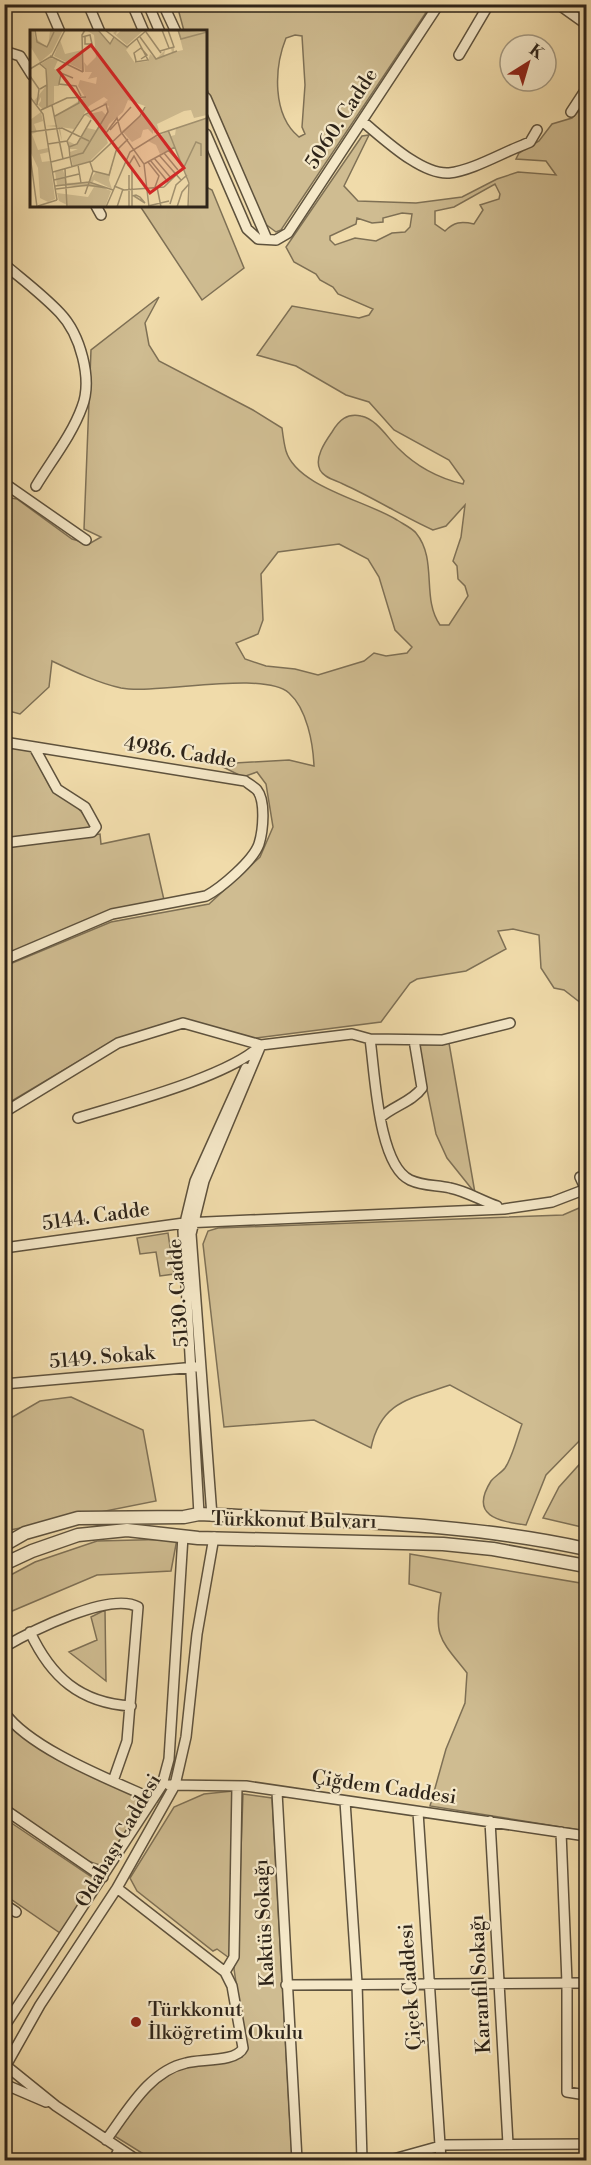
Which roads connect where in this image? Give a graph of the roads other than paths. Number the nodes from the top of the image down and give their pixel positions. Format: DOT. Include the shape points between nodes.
graph roads {
  1 [pos="48,4"];
  2 [pos="88,4"];
  3 [pos="132,4"];
  4 [pos="148,4"];
  5 [pos="163,4"];
  6 [pos="439,4"];
  7 [pos="489,4"];
  8 [pos="558,4"];
  9 [pos="586,24"];
  10 [pos="59,30"];
  11 [pos="99,30"];
  12 [pos="143,30"];
  13 [pos="159,30"];
  14 [pos="175,30"];
  15 [pos="4,51"];
  16 [pos="459,55"];
  17 [pos="30,72"];
  18 [pos="586,89"];
  19 [pos="207,100"];
  20 [pos="571,112"];
  21 [pos="362,121"];
  22 [pos="537,129"];
  23 [pos="207,136"];
  24 [pos="96,207"];
  25 [pos="100,215"];
  26 [pos="266,237"];
  27 [pos="4,264"];
  28 [pos="36,486"];
  29 [pos="6,487"];
  30 [pos="86,540"];
  31 [pos="4,742"];
  32 [pos="34,747"];
  33 [pos="4,843"];
  34 [pos="4,960"];
  35 [pos="510,1023"];
  36 [pos="370,1039"];
  37 [pos="414,1040"];
  38 [pos="261,1045"];
  39 [pos="252,1054"];
  40 [pos="8,1110"];
  41 [pos="381,1117"];
  42 [pos="78,1118"];
  43 [pos="580,1177"];
  44 [pos="586,1190"];
  45 [pos="504,1209"];
  46 [pos="189,1223"];
  47 [pos="4,1248"];
  48 [pos="197,1367"];
  49 [pos="4,1384"];
  50 [pos="199,1514"];
  51 [pos="212,1516"];
  52 [pos="184,1517"];
  53 [pos="183,1536"];
  54 [pos="214,1537"];
  55 [pos="4,1545"];
  56 [pos="586,1549"];
  57 [pos="4,1564"];
  58 [pos="586,1566"];
  59 [pos="30,1632"];
  60 [pos="4,1647"];
  61 [pos="131,1706"];
  62 [pos="4,1712"];
  63 [pos="8,1724"];
  64 [pos="114,1781"];
  65 [pos="162,1785"];
  66 [pos="175,1785"];
  67 [pos="237,1786"];
  68 [pos="277,1792"];
  69 [pos="153,1799"];
  70 [pos="345,1801"];
  71 [pos="4,1809"];
  72 [pos="418,1812"];
  73 [pos="490,1821"];
  74 [pos="561,1832"];
  75 [pos="586,1836"];
  76 [pos="103,1877"];
  77 [pos="117,1888"];
  78 [pos="4,1904"];
  79 [pos="16,1912"];
  80 [pos="225,1972"];
  81 [pos="357,1983"];
  82 [pos="429,1983"];
  83 [pos="499,1983"];
  84 [pos="567,1983"];
  85 [pos="586,1983"];
  86 [pos="286,1984"];
  87 [pos="4,2027"];
  88 [pos="5,2066"];
  89 [pos="4,2084"];
  90 [pos="586,2095"];
  91 [pos="56,2106"];
  92 [pos="106,2140"];
  93 [pos="508,2144"];
  94 [pos="586,2144"];
  95 [pos="439,2146"];
  96 [pos="119,2149"];
  97 [pos="4,2153"];
  98 [pos="586,2156"];
  99 [pos="11,2160"];
  100 [pos="114,2160"];
  101 [pos="137,2160"];
  102 [pos="297,2160"];
  103 [pos="362,2160"];
  104 [pos="390,2160"];
  105 [pos="441,2160"];
  106 [pos="585,2160"];
  1 -- 10 [label="street"];
  2 -- 11 [label="street"];
  3 -- 12 [label="street"];
  4 -- 13 [label="street"];
  5 -- 14 [label="street"];
  6 -- 21 [label="street, 5060. Cadde"];
  7 -- 16 [label="street"];
  8 -- 9 [label="street"];
  15 -- 17 [label="street" via="20,56"];
  18 -- 20 [label="street"];
  19 -- 26 [label="street"];
  21 -- 22 [label="street" via="422,166 440,172 458,170 524,145"];
  21 -- 26 [label="street, 5060. Cadde" via="288,233 276,240"];
  23 -- 26 [label="street" via="248,230 258,238"];
  24 -- 25 [label="street"];
  27 -- 28 [label="street" via="61,314 87,372 81,411"];
  29 -- 30 [label="street"];
  31 -- 32 [label="street, 4986. Cadde"];
  32 -- 33 [label="street" via="57,789 85,807 95,829"];
  32 -- 34 [label="street, 4986. Cadde" via="245,781 258,791 263,808 259,844 218,890 206,896 112,914"];
  35 -- 37 [label="street" via="442,1040"];
  36 -- 37 [label="street"];
  36 -- 38 [label="street" via="352,1034"];
  36 -- 41 [label="street"];
  37 -- 41 [label="street" via="422,1088"];
  38 -- 39 [label="street"];
  38 -- 40 [label="street" via="183,1023 118,1043"];
  38 -- 46 [label="street, 5130. Cadde"];
  39 -- 42 [label="street" via="211,1074"];
  39 -- 46 [label="street, 5130. Cadde" via="195,1182"];
  41 -- 45 [label="street" via="388,1155 408,1180 452,1188"];
  43 -- 44 [label="street"];
  44 -- 45 [label="street, 5144. Cadde" via="552,1202"];
  45 -- 46 [label="street, 5144. Cadde"];
  46 -- 47 [label="street, 5144. Cadde"];
  46 -- 48 [label="street, 5130. Cadde"];
  48 -- 49 [label="street, 5149. Sokak"];
  48 -- 50 [label="street, 5130. Cadde"];
  48 -- 51 [label="street, 5130. Cadde"];
  50 -- 51 [label="street, Türkkonut Bulvarı"];
  50 -- 52 [label="street, Türkkonut Bulvarı"];
  51 -- 54 [label="street"];
  51 -- 56 [label="street, Türkkonut Bulvarı" via="443,1527"];
  52 -- 53 [label="street"];
  52 -- 55 [label="street, Türkkonut Bulvarı" via="78,1518 25,1533"];
  53 -- 54 [label="street, Türkkonut Bulvarı"];
  53 -- 57 [label="street, Türkkonut Bulvarı" via="126,1530 78,1535"];
  53 -- 65 [label="street, Odabaşı Caddesi" via="169,1759"];
  54 -- 58 [label="street, Türkkonut Bulvarı" via="444,1544"];
  54 -- 66 [label="street, Odabaşı Caddesi" via="197,1634 186,1737"];
  59 -- 60 [label="street"];
  59 -- 61 [label="street" via="43,1659 77,1691 105,1704"];
  59 -- 61 [label="street" via="104,1604 134,1604 138,1607"];
  61 -- 64 [label="street" via="128,1741"];
  62 -- 63 [label="street"];
  63 -- 64 [label="street"];
  64 -- 69 [label="street"];
  65 -- 66 [label="street, Çiğdem Caddesi"];
  65 -- 69 [label="street, Odabaşı Caddesi"];
  66 -- 67 [label="street, Çiğdem Caddesi"];
  66 -- 77 [label="street, Odabaşı Caddesi"];
  67 -- 68 [label="street, Çiğdem Caddesi"];
  67 -- 80 [label="street" via="234,1957"];
  68 -- 70 [label="street, Çiğdem Caddesi"];
  68 -- 86 [label="street, Kaktüs Sokağı"];
  69 -- 76 [label="street, Odabaşı Caddesi"];
  70 -- 72 [label="street, Çiğdem Caddesi"];
  70 -- 81 [label="street"];
  71 -- 76 [label="street"];
  72 -- 73 [label="street, Çiğdem Caddesi"];
  72 -- 82 [label="street, Çiçek Caddesi"];
  73 -- 74 [label="street, Çiğdem Caddesi"];
  73 -- 83 [label="street, Karanfil Sokağı"];
  74 -- 75 [label="street, Çiğdem Caddesi"];
  74 -- 84 [label="street"];
  76 -- 87 [label="street, Odabaşı Caddesi"];
  77 -- 80 [label="street"];
  77 -- 88 [label="street, Odabaşı Caddesi"];
  78 -- 79 [label="street"];
  80 -- 92 [label="street" via="232,1986 241,2053 171,2069 142,2092"];
  81 -- 82 [label="street"];
  81 -- 86 [label="street"];
  81 -- 103 [label="street"];
  82 -- 83 [label="street"];
  82 -- 95 [label="street, Çiçek Caddesi"];
  83 -- 84 [label="street"];
  83 -- 93 [label="street, Karanfil Sokağı"];
  84 -- 85 [label="street"];
  84 -- 90 [label="street" via="567,2092"];
  86 -- 102 [label="street, Kaktüs Sokağı"];
  88 -- 91 [label="street"];
  89 -- 91 [label="street"];
  91 -- 92 [label="street"];
  92 -- 96 [label="street"];
  93 -- 94 [label="street"];
  93 -- 95 [label="street"];
  95 -- 104 [label="street"];
  95 -- 105 [label="street, Çiçek Caddesi"];
  96 -- 100 [label="street"];
  96 -- 101 [label="street"];
  97 -- 99 [label="street"];
  98 -- 106 [label="street"];
}
